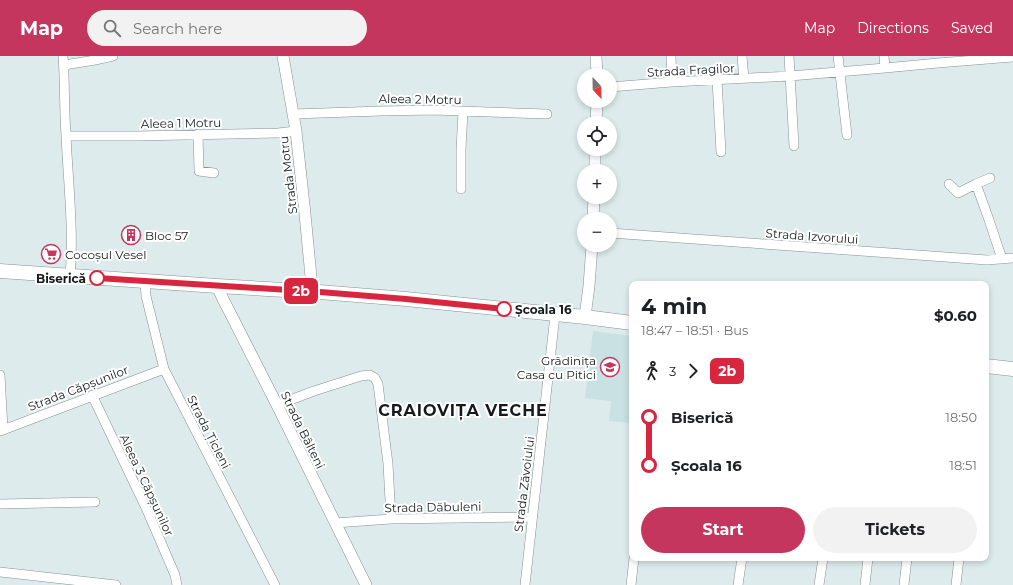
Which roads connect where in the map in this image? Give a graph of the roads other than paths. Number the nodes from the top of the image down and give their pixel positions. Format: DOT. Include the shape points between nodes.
graph roads {
  1 [pos="113,56"];
  2 [pos="283,56"];
  3 [pos="596,56"];
  4 [pos="671,56"];
  5 [pos="742,56"];
  6 [pos="789,56"];
  7 [pos="838,56"];
  8 [pos="884,56"];
  9 [pos="996,57"];
  10 [pos="1013,57"];
  11 [pos="938,59"];
  12 [pos="64,60"];
  13 [pos="597,68"];
  14 [pos="885,68"];
  15 [pos="840,72"];
  16 [pos="790,76"];
  17 [pos="744,79"];
  18 [pos="717,80"];
  19 [pos="672,82"];
  20 [pos="617,86"];
  21 [pos="463,112"];
  22 [pos="293,114"];
  23 [pos="547,114"];
  24 [pos="296,131"];
  25 [pos="198,134"];
  26 [pos="846,135"];
  27 [pos="66,136"];
  28 [pos="794,146"];
  29 [pos="721,152"];
  30 [pos="214,173"];
  31 [pos="990,178"];
  32 [pos="949,184"];
  33 [pos="976,184"];
  34 [pos="461,189"];
  35 [pos="617,234"];
  36 [pos="591,252"];
  37 [pos="1013,258"];
  38 [pos="1002,259"];
  39 [pos="0,271"];
  40 [pos="70,276"];
  41 [pos="145,281"];
  42 [pos="217,286"];
  43 [pos="310,292"];
  44 [pos="555,315"];
  45 [pos="585,318"];
  46 [pos="629,323"];
  47 [pos="989,366"];
  48 [pos="164,369"];
  49 [pos="1013,369"];
  50 [pos="0,375"];
  51 [pos="92,395"];
  52 [pos="277,406"];
  53 [pos="1,430"];
  54 [pos="94,502"];
  55 [pos="0,504"];
  56 [pos="532,517"];
  57 [pos="390,519"];
  58 [pos="335,523"];
  59 [pos="634,561"];
  60 [pos="742,561"];
  61 [pos="823,561"];
  62 [pos="868,561"];
  63 [pos="907,561"];
  64 [pos="959,561"];
  65 [pos="0,572"];
  66 [pos="116,585"];
  67 [pos="177,585"];
  68 [pos="274,585"];
  69 [pos="366,585"];
  70 [pos="525,585"];
  71 [pos="631,585"];
  72 [pos="738,585"];
  73 [pos="820,585"];
  74 [pos="865,585"];
  75 [pos="904,585"];
  76 [pos="956,585"];
  1 -- 12 [label="street" via="95,60"];
  2 -- 22 [label="street, Strada Motru"];
  3 -- 13 [label="street"];
  4 -- 19 [label="street"];
  5 -- 17 [label="street"];
  6 -- 16 [label="street"];
  7 -- 15 [label="street"];
  8 -- 14 [label="street"];
  9 -- 10 [label="street, Strada Fragilor"];
  9 -- 11 [label="street, Strada Fragilor"];
  11 -- 14 [label="street, Strada Fragilor"];
  12 -- 27 [label="street"];
  14 -- 15 [label="street, Strada Fragilor"];
  15 -- 16 [label="street, Strada Fragilor"];
  15 -- 26 [label="street"];
  16 -- 17 [label="street, Strada Fragilor"];
  16 -- 28 [label="street"];
  17 -- 18 [label="street, Strada Fragilor"];
  18 -- 19 [label="street, Strada Fragilor"];
  18 -- 29 [label="street"];
  19 -- 20 [label="street, Strada Fragilor"];
  21 -- 22 [label="street, Aleea 2 Motru" via="396,110"];
  21 -- 23 [label="street, Aleea 2 Motru"];
  21 -- 34 [label="street"];
  22 -- 24 [label="street, Strada Motru"];
  24 -- 25 [label="street, Aleea 1 Motru"];
  24 -- 43 [label="street, Strada Motru" via="306,214"];
  25 -- 27 [label="street, Aleea 1 Motru"];
  25 -- 30 [label="street" via="199,171"];
  27 -- 40 [label="street"];
  31 -- 33 [label="street"];
  32 -- 33 [label="street" via="958,193"];
  33 -- 38 [label="street"];
  35 -- 38 [label="street, Strada Izvorului"];
  36 -- 45 [label="street"];
  37 -- 38 [label="street, Strada Izvorului"];
  39 -- 40 [label="main road"];
  40 -- 41 [label="main road"];
  41 -- 42 [label="main road"];
  41 -- 48 [label="street, Strada Țicleni" via="146,296"];
  42 -- 43 [label="main road"];
  42 -- 52 [label="street, Strada Bâlteni"];
  43 -- 44 [label="main road"];
  44 -- 45 [label="main road"];
  44 -- 56 [label="street, Strada Zăvoiului"];
  45 -- 46 [label="main road"];
  47 -- 49 [label="main road"];
  48 -- 51 [label="street, Strada Căpșunilor"];
  48 -- 68 [label="street, Strada Țicleni"];
  50 -- 53 [label="street"];
  51 -- 53 [label="street, Strada Căpșunilor"];
  51 -- 67 [label="street, Aleea 3 Căpșunilor" via="147,510"];
  52 -- 57 [label="street" via="353,378 370,375 375,378 378,384 388,464"];
  52 -- 58 [label="street, Strada Bâlteni"];
  54 -- 55 [label="street"];
  56 -- 57 [label="street, Strada Dăbuleni"];
  56 -- 70 [label="street, Strada Zăvoiului"];
  57 -- 58 [label="street, Strada Dăbuleni"];
  58 -- 69 [label="street, Strada Bâlteni"];
  59 -- 71 [label="street"];
  60 -- 72 [label="street"];
  61 -- 73 [label="street"];
  62 -- 74 [label="street"];
  63 -- 75 [label="street"];
  64 -- 76 [label="street"];
  65 -- 66 [label="street"];
}
